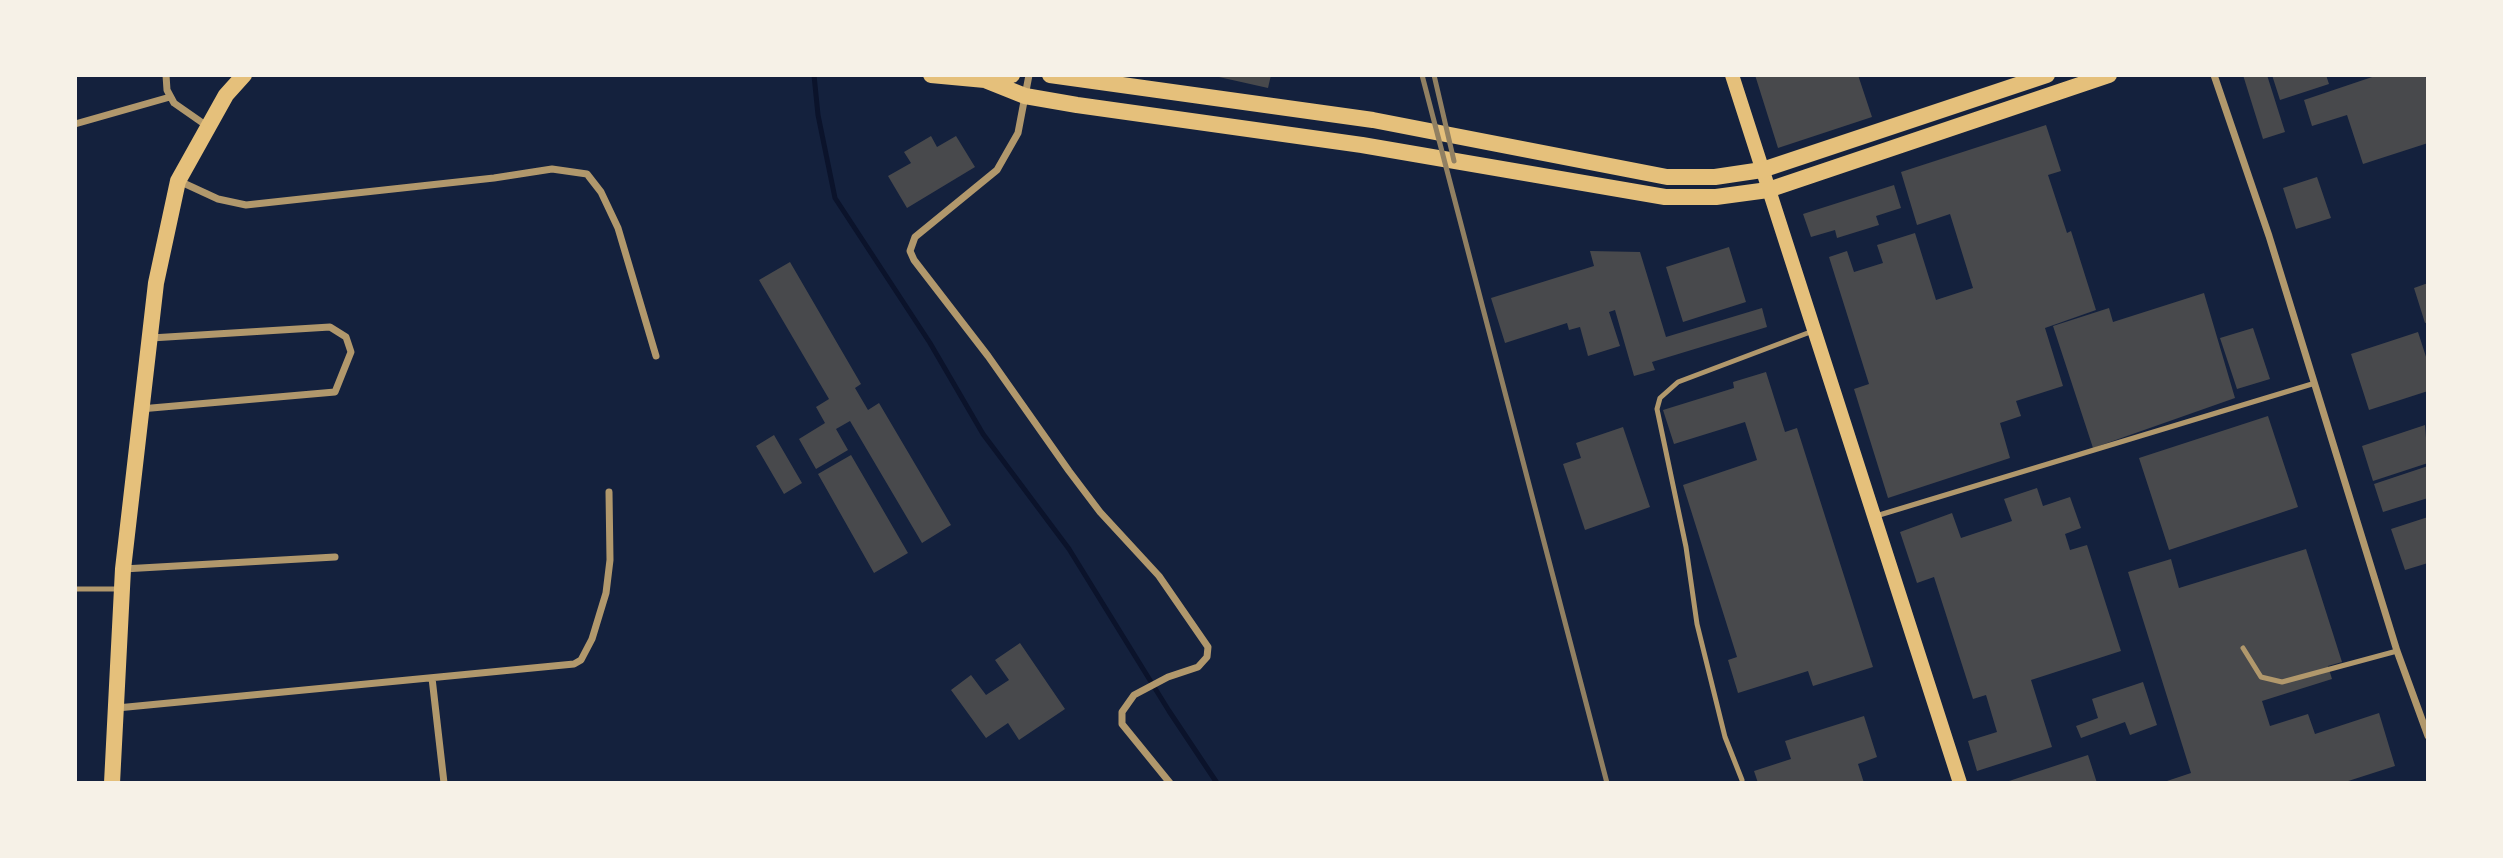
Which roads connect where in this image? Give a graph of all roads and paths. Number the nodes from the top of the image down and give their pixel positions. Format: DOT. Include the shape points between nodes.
graph roads {
  1 [pos="166,75"];
  2 [pos="244,75"];
  3 [pos="1012,75"];
  4 [pos="1029,75"];
  5 [pos="1050,75"];
  6 [pos="1732,75"];
  7 [pos="2047,75"];
  8 [pos="2109,75"];
  9 [pos="2214,75"];
  10 [pos="937,76"];
  11 [pos="985,80"];
  12 [pos="1025,96"];
  13 [pos="170,97"];
  14 [pos="75,124"];
  15 [pos="208,126"];
  16 [pos="1762,170"];
  17 [pos="178,181"];
  18 [pos="1768,190"];
  19 [pos="1813,331"];
  20 [pos="148,338"];
  21 [pos="656,356"];
  22 [pos="2312,384"];
  23 [pos="139,409"];
  24 [pos="609,492"];
  25 [pos="1874,516"];
  26 [pos="335,557"];
  27 [pos="123,569"];
  28 [pos="75,589"];
  29 [pos="123,589"];
  30 [pos="2243,648"];
  31 [pos="2397,651"];
  32 [pos="432,678"];
  33 [pos="116,708"];
  34 [pos="2428,736"];
  35 [pos="1742,780"];
  36 [pos="112,783"];
  37 [pos="444,783"];
  38 [pos="1170,783"];
  39 [pos="1960,783"];
  1 -- 13 [label="street"];
  2 -- 15 [label="main road"];
  3 -- 11 [label="main road"];
  4 -- 12 [label="street"];
  5 -- 16 [label="main road" via="1373,120 1667,177 1715,177"];
  6 -- 16 [label="main road"];
  7 -- 16 [label="main road"];
  8 -- 18 [label="main road"];
  9 -- 22 [label="street" via="2269,236"];
  10 -- 11 [label="main road"];
  11 -- 12 [label="main road"];
  12 -- 18 [label="main road" via="1362,145 1665,197"];
  12 -- 38 [label="street" via="1018,132 997,170 915,237 911,254 1069,471 1159,576 1208,647 1203,663 1134,695 1122,712 1122,724"];
  13 -- 14 [label="street"];
  13 -- 15 [label="street"];
  15 -- 17 [label="main road"];
  16 -- 18 [label="main road"];
  17 -- 20 [label="main road"];
  17 -- 21 [label="street" via="218,199 246,205 552,169 588,174 618,228"];
  18 -- 19 [label="main road"];
  19 -- 25 [label="main road"];
  19 -- 35 [label="lane" via="1696,373 1671,387 1657,409 1698,624 1725,737"];
  20 -- 23 [label="main road"];
  20 -- 23 [label="street" via="330,327 346,337 351,352 335,392"];
  22 -- 25 [label="lane"];
  22 -- 31 [label="street"];
  23 -- 27 [label="main road"];
  24 -- 32 [label="street" via="606,593 581,660 563,666"];
  25 -- 39 [label="main road"];
  26 -- 27 [label="street"];
  27 -- 29 [label="main road"];
  28 -- 29 [label="lane"];
  29 -- 33 [label="main road"];
  30 -- 31 [label="lane" via="2261,677 2282,682"];
  31 -- 34 [label="street"];
  32 -- 33 [label="street"];
  32 -- 37 [label="street"];
  33 -- 36 [label="main road"];
}
